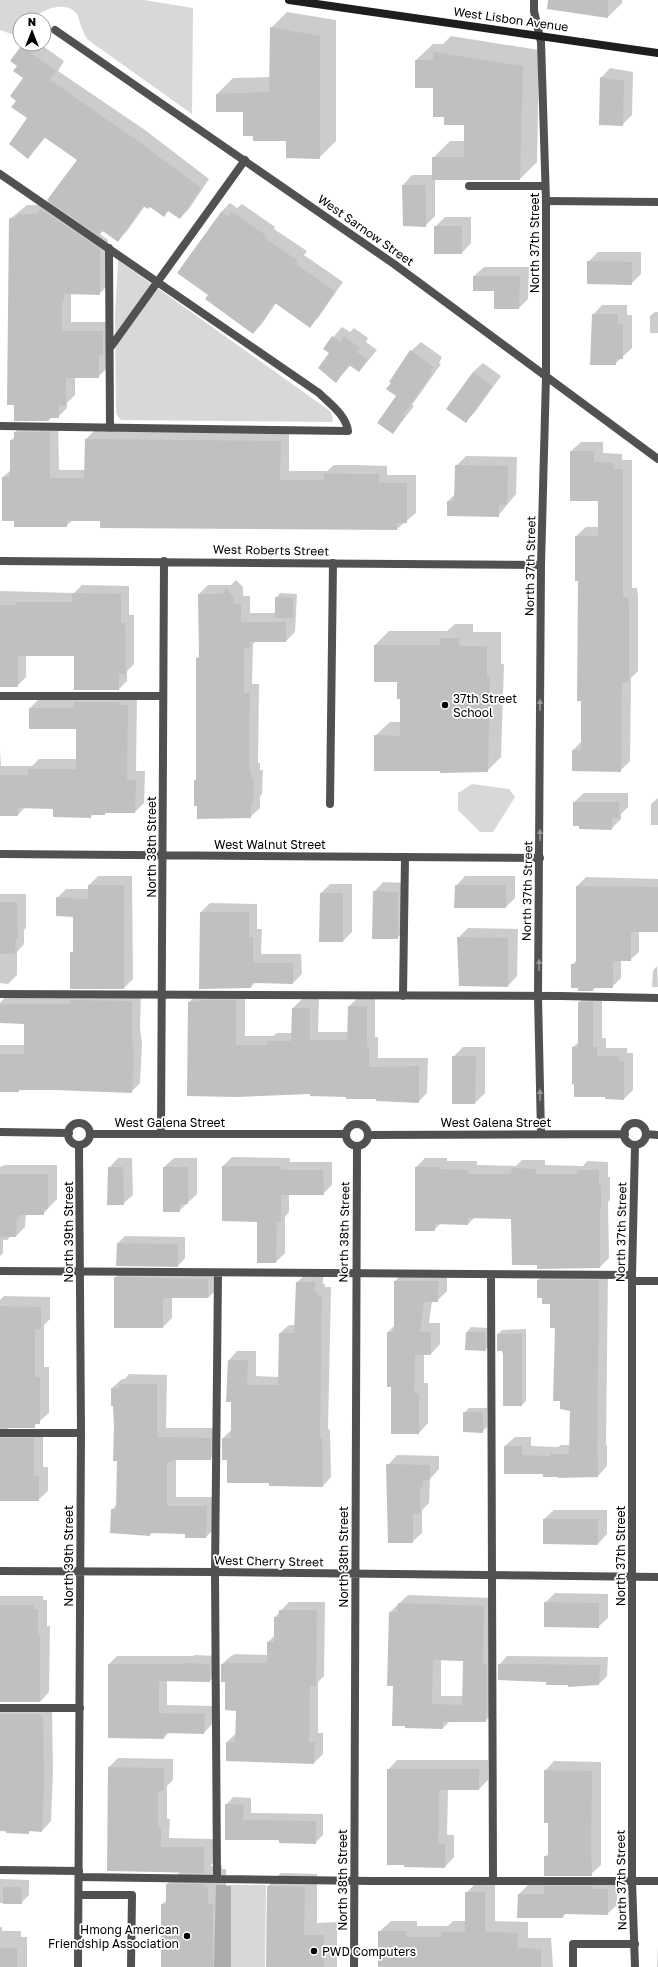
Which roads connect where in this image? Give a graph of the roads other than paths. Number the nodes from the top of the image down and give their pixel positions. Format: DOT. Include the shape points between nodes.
graph roads {
  1 [pos="289,0"];
  2 [pos="534,0"];
  3 [pos="55,30"];
  4 [pos="540,36"];
  5 [pos="658,53"];
  6 [pos="245,160"];
  7 [pos="0,174"];
  8 [pos="469,186"];
  9 [pos="545,186"];
  10 [pos="546,201"];
  11 [pos="658,202"];
  12 [pos="109,248"];
  13 [pos="157,282"];
  14 [pos="110,348"];
  15 [pos="546,377"];
  16 [pos="0,426"];
  17 [pos="110,428"];
  18 [pos="658,459"];
  19 [pos="0,561"];
  20 [pos="164,562"];
  21 [pos="333,563"];
  22 [pos="541,565"];
  23 [pos="0,696"];
  24 [pos="163,696"];
  25 [pos="330,804"];
  26 [pos="0,854"];
  27 [pos="163,855"];
  28 [pos="405,857"];
  29 [pos="540,858"];
  30 [pos="0,994"];
  31 [pos="161,996"];
  32 [pos="404,996"];
  33 [pos="538,996"];
  34 [pos="658,998"];
  35 [pos="0,1132"];
  36 [pos="69,1133"];
  37 [pos="161,1133"];
  38 [pos="90,1134"];
  39 [pos="346,1134"];
  40 [pos="541,1134"];
  41 [pos="624,1134"];
  42 [pos="646,1134"];
  43 [pos="658,1134"];
  44 [pos="368,1135"];
  45 [pos="79,1145"];
  46 [pos="635,1145"];
  47 [pos="357,1146"];
  48 [pos="0,1271"];
  49 [pos="80,1271"];
  50 [pos="218,1273"];
  51 [pos="356,1274"];
  52 [pos="491,1275"];
  53 [pos="632,1278"];
  54 [pos="658,1281"];
  55 [pos="0,1433"];
  56 [pos="81,1433"];
  57 [pos="0,1571"];
  58 [pos="80,1572"];
  59 [pos="215,1572"];
  60 [pos="355,1574"];
  61 [pos="492,1575"];
  62 [pos="632,1577"];
  63 [pos="658,1577"];
  64 [pos="0,1708"];
  65 [pos="80,1708"];
  66 [pos="0,1870"];
  67 [pos="79,1874"];
  68 [pos="216,1878"];
  69 [pos="354,1880"];
  70 [pos="493,1881"];
  71 [pos="632,1882"];
  72 [pos="658,1882"];
  73 [pos="79,1895"];
  74 [pos="635,1944"];
  75 [pos="78,1967"];
  76 [pos="131,1967"];
  77 [pos="354,1967"];
  78 [pos="573,1967"];
  79 [pos="635,1967"];
  1 -- 4 [label="main road, West Lisbon Avenue"];
  2 -- 4 [label="street, North 37th Street"];
  3 -- 6 [label="street, West Sarnow Street"];
  4 -- 5 [label="main road, West Lisbon Avenue"];
  4 -- 9 [label="street, North 37th Street"];
  6 -- 13 [label="street"];
  6 -- 15 [label="street, West Sarnow Street" via="394,264"];
  7 -- 12 [label="street"];
  8 -- 9 [label="street"];
  9 -- 10 [label="street, North 37th Street"];
  10 -- 11 [label="street"];
  10 -- 15 [label="street, North 37th Street"];
  12 -- 13 [label="street"];
  12 -- 14 [label="street"];
  13 -- 14 [label="street"];
  13 -- 17 [label="street" via="319,393 342,416 348,431"];
  14 -- 17 [label="street"];
  15 -- 18 [label="street, West Sarnow Street"];
  15 -- 22 [label="street, North 37th Street"];
  16 -- 17 [label="street"];
  19 -- 20 [label="street, West Roberts Street"];
  20 -- 21 [label="street, West Roberts Street"];
  20 -- 24 [label="street, North 38th Street"];
  21 -- 22 [label="street, West Roberts Street"];
  21 -- 25 [label="street"];
  29 -- 22 [label="street, North 37th Street, one-way"];
  23 -- 24 [label="street"];
  24 -- 27 [label="street, North 38th Street"];
  26 -- 27 [label="street, West Walnut Street"];
  27 -- 28 [label="street, West Walnut Street"];
  27 -- 31 [label="street, North 38th Street"];
  28 -- 29 [label="street, West Walnut Street"];
  28 -- 32 [label="street"];
  33 -- 29 [label="street, North 37th Street, one-way"];
  30 -- 31 [label="street"];
  31 -- 32 [label="street"];
  31 -- 37 [label="street, North 38th Street"];
  32 -- 33 [label="street"];
  33 -- 34 [label="street"];
  40 -- 33 [label="street, North 37th Street, one-way"];
  35 -- 36 [label="street"];
  36 -- 38 [label="street" via="72,1126 79,1123 88,1127"];
  36 -- 45 [label="street" via="71,1140"];
  37 -- 38 [label="street, West Galena Street"];
  37 -- 39 [label="street, West Galena Street"];
  38 -- 45 [label="street" via="86,1142"];
  39 -- 44 [label="street" via="350,1127 356,1124 365,1128"];
  39 -- 47 [label="street" via="348,1142"];
  40 -- 41 [label="street, West Galena Street"];
  40 -- 44 [label="street, West Galena Street"];
  41 -- 42 [label="street" via="628,1126 634,1124 643,1127"];
  41 -- 46 [label="street" via="626,1141"];
  42 -- 43 [label="street"];
  42 -- 46 [label="street" via="642,1143"];
  44 -- 47 [label="street" via="363,1144"];
  45 -- 49 [label="street, North 39th Street"];
  46 -- 53 [label="street, North 37th Street"];
  47 -- 51 [label="street, North 38th Street"];
  48 -- 49 [label="street"];
  49 -- 50 [label="street"];
  49 -- 56 [label="street, North 39th Street"];
  50 -- 51 [label="street"];
  50 -- 59 [label="street"];
  51 -- 52 [label="street"];
  51 -- 60 [label="street, North 38th Street"];
  52 -- 53 [label="street"];
  52 -- 61 [label="street"];
  53 -- 54 [label="street"];
  53 -- 62 [label="street, North 37th Street"];
  55 -- 56 [label="street"];
  56 -- 58 [label="street, North 39th Street"];
  57 -- 58 [label="street, West Cherry Street"];
  58 -- 59 [label="street, West Cherry Street"];
  58 -- 65 [label="street, North 39th Street"];
  59 -- 60 [label="street, West Cherry Street"];
  59 -- 68 [label="street"];
  60 -- 61 [label="street, West Cherry Street"];
  60 -- 69 [label="street, North 38th Street"];
  61 -- 62 [label="street, West Cherry Street"];
  61 -- 70 [label="street"];
  62 -- 63 [label="street, West Cherry Street"];
  62 -- 71 [label="street, North 37th Street"];
  64 -- 65 [label="street"];
  65 -- 67 [label="street, North 39th Street"];
  66 -- 67 [label="street"];
  67 -- 68 [label="street"];
  67 -- 73 [label="street, North 39th Street"];
  68 -- 69 [label="street"];
  69 -- 70 [label="street"];
  69 -- 77 [label="street, North 38th Street"];
  70 -- 71 [label="street"];
  71 -- 72 [label="street"];
  71 -- 74 [label="street, North 37th Street"];
  73 -- 75 [label="street, North 39th Street"];
  73 -- 76 [label="street" via="132,1895"];
  74 -- 78 [label="street" via="573,1944"];
  74 -- 79 [label="street, North 37th Street"];
}
